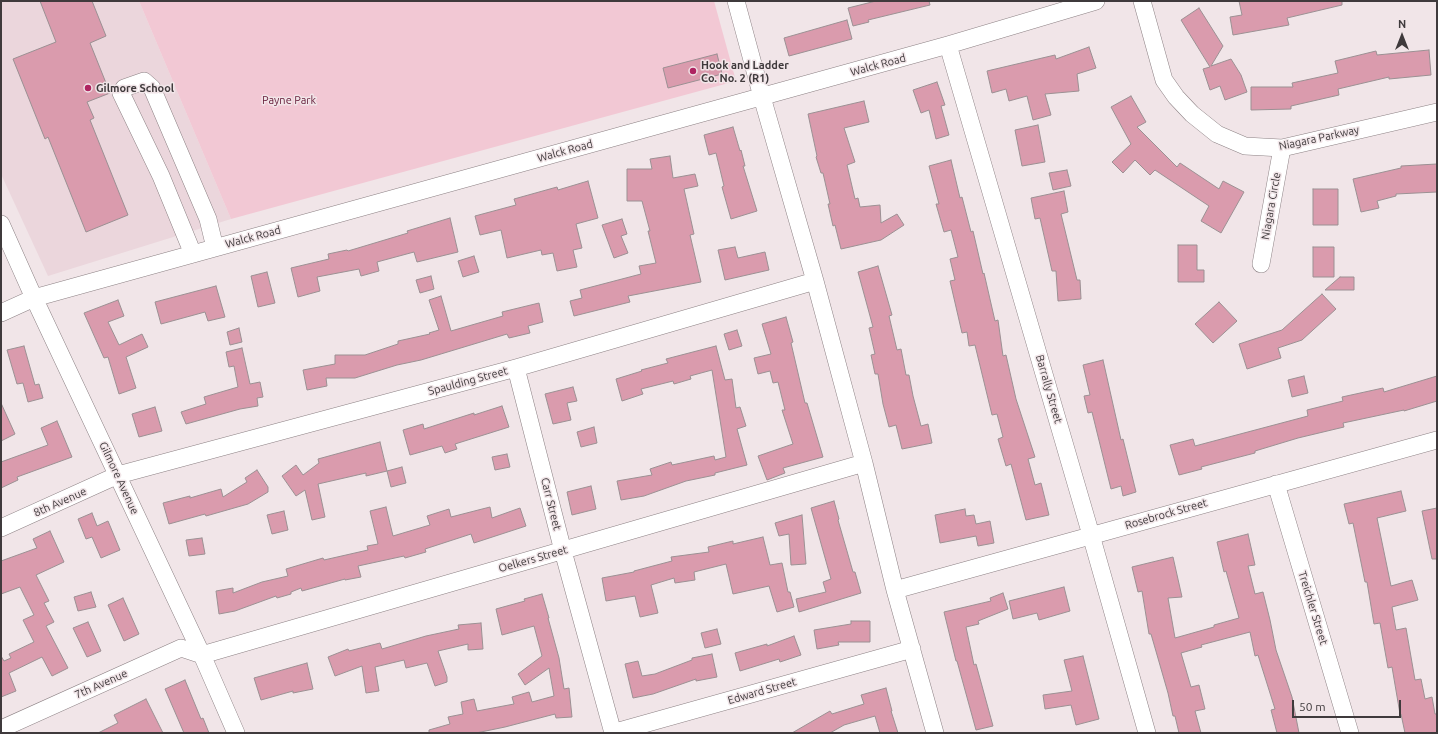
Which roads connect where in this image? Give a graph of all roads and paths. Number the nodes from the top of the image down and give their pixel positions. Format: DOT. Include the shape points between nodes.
graph roads {
  1 [pos="736,1"];
  2 [pos="1096,1"];
  3 [pos="1142,1"];
  4 [pos="948,45"];
  5 [pos="762,97"];
  6 [pos="1437,112"];
  7 [pos="1282,148"];
  8 [pos="1,224"];
  9 [pos="215,248"];
  10 [pos="193,254"];
  11 [pos="1261,264"];
  12 [pos="815,281"];
  13 [pos="34,298"];
  14 [pos="1,313"];
  15 [pos="516,368"];
  16 [pos="1437,440"];
  17 [pos="864,463"];
  18 [pos="118,475"];
  19 [pos="1276,484"];
  20 [pos="1,528"];
  21 [pos="1091,535"];
  22 [pos="563,551"];
  23 [pos="895,590"];
  24 [pos="912,649"];
  25 [pos="202,655"];
  26 [pos="1,729"];
  27 [pos="236,733"];
  28 [pos="613,733"];
  29 [pos="935,733"];
  30 [pos="1147,733"];
  31 [pos="1350,733"];
  1 -- 5 [label="street"];
  2 -- 4 [label="street, Walck Road"];
  3 -- 7 [label="street, Niagara Parkway" via="1164,80 1186,109 1216,134 1245,146"];
  4 -- 5 [label="street, Walck Road"];
  4 -- 21 [label="street, Barrally Street"];
  5 -- 9 [label="street, Walck Road"];
  5 -- 12 [label="street"];
  6 -- 7 [label="street, Niagara Parkway"];
  7 -- 11 [label="street, Niagara Circle"];
  8 -- 13 [label="street, Gilmore Avenue"];
  9 -- 10 [label="street, Walck Road"];
  9 -- 10 [label="street" via="208,219 167,122 152,88 144,81 124,88 121,93 161,176"];
  10 -- 13 [label="street, Walck Road"];
  12 -- 15 [label="street, Spaulding Street"];
  12 -- 17 [label="street"];
  13 -- 14 [label="street, Walck Road"];
  13 -- 18 [label="street, Gilmore Avenue"];
  15 -- 18 [label="street, Spaulding Street"];
  15 -- 22 [label="street, Carr Street"];
  16 -- 19 [label="street, Rosebrock Street"];
  17 -- 22 [label="street, Oelkers Street"];
  17 -- 23 [label="street"];
  18 -- 20 [label="street, 8th Avenue"];
  18 -- 25 [label="street, Gilmore Avenue"];
  19 -- 21 [label="street, Rosebrock Street"];
  19 -- 31 [label="street, Treichler Street"];
  21 -- 23 [label="street, Rosebrock Street"];
  21 -- 30 [label="street, Barrally Street"];
  22 -- 25 [label="street, Oelkers Street"];
  22 -- 28 [label="street, Carr Street"];
  23 -- 24 [label="street"];
  24 -- 28 [label="street, Edward Street"];
  24 -- 29 [label="street"];
  25 -- 26 [label="street, 7th Avenue" via="181,648"];
  25 -- 27 [label="street, Gilmore Avenue"];
}
